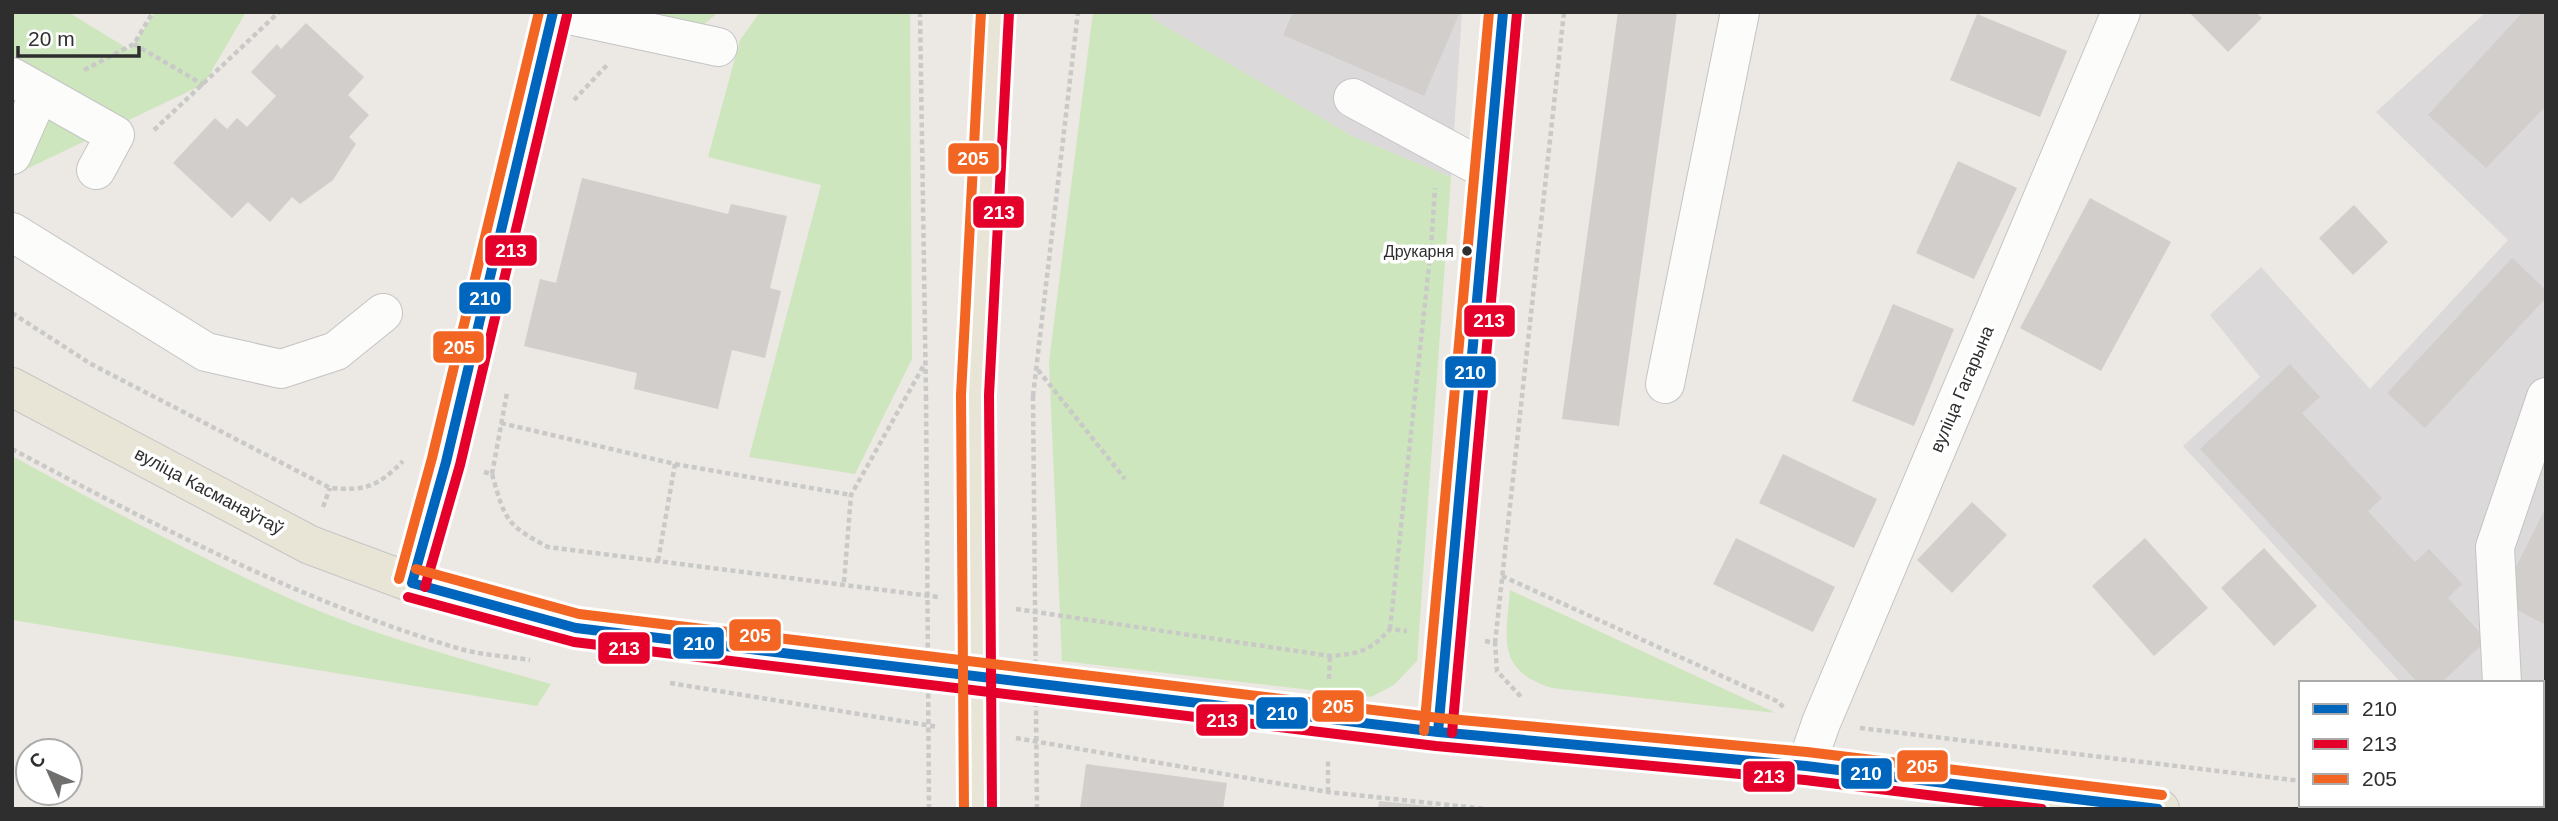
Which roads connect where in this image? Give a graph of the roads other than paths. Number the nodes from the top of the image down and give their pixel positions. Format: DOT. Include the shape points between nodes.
graph roads {
  1 [pos="554,12"];
  2 [pos="995,12"];
  3 [pos="1503,12"];
  4 [pos="1740,12"];
  5 [pos="2118,13"];
  6 [pos="620,22"];
  7 [pos="718,47"];
  8 [pos="26,85"];
  9 [pos="1353,98"];
  10 [pos="12,155"];
  11 [pos="96,170"];
  12 [pos="1488,171"];
  13 [pos="12,232"];
  14 [pos="383,313"];
  15 [pos="1665,384"];
  16 [pos="12,387"];
  17 [pos="2546,397"];
  18 [pos="412,583"];
  19 [pos="2502,681"];
  20 [pos="1438,732"];
  21 [pos="1806,766"];
  22 [pos="978,809"];
  23 [pos="2160,809"];
  1 -- 6 [label="street"];
  1 -- 18 [label="main road" via="446,462"];
  2 -- 22 [label="main road, bridge" via="975,395"];
  3 -- 12 [label="main road"];
  4 -- 15 [label="street"];
  5 -- 21 [label="street, вуліца Гагарына"];
  6 -- 7 [label="street"];
  8 -- 10 [label="street"];
  8 -- 11 [label="street" via="115,135"];
  9 -- 12 [label="street"];
  12 -- 20 [label="main road"];
  13 -- 14 [label="street" via="206,352 281,369 336,351"];
  16 -- 18 [label="main road, вуліца Касманаўтаў" via="310,545"];
  17 -- 19 [label="street" via="2495,547"];
  18 -- 20 [label="main road, вуліца Касманаўтаў" via="576,628"];
  20 -- 21 [label="main road, вуліца Касманаўтаў"];
  21 -- 23 [label="main road, вуліца Касманаўтаў"];
}
